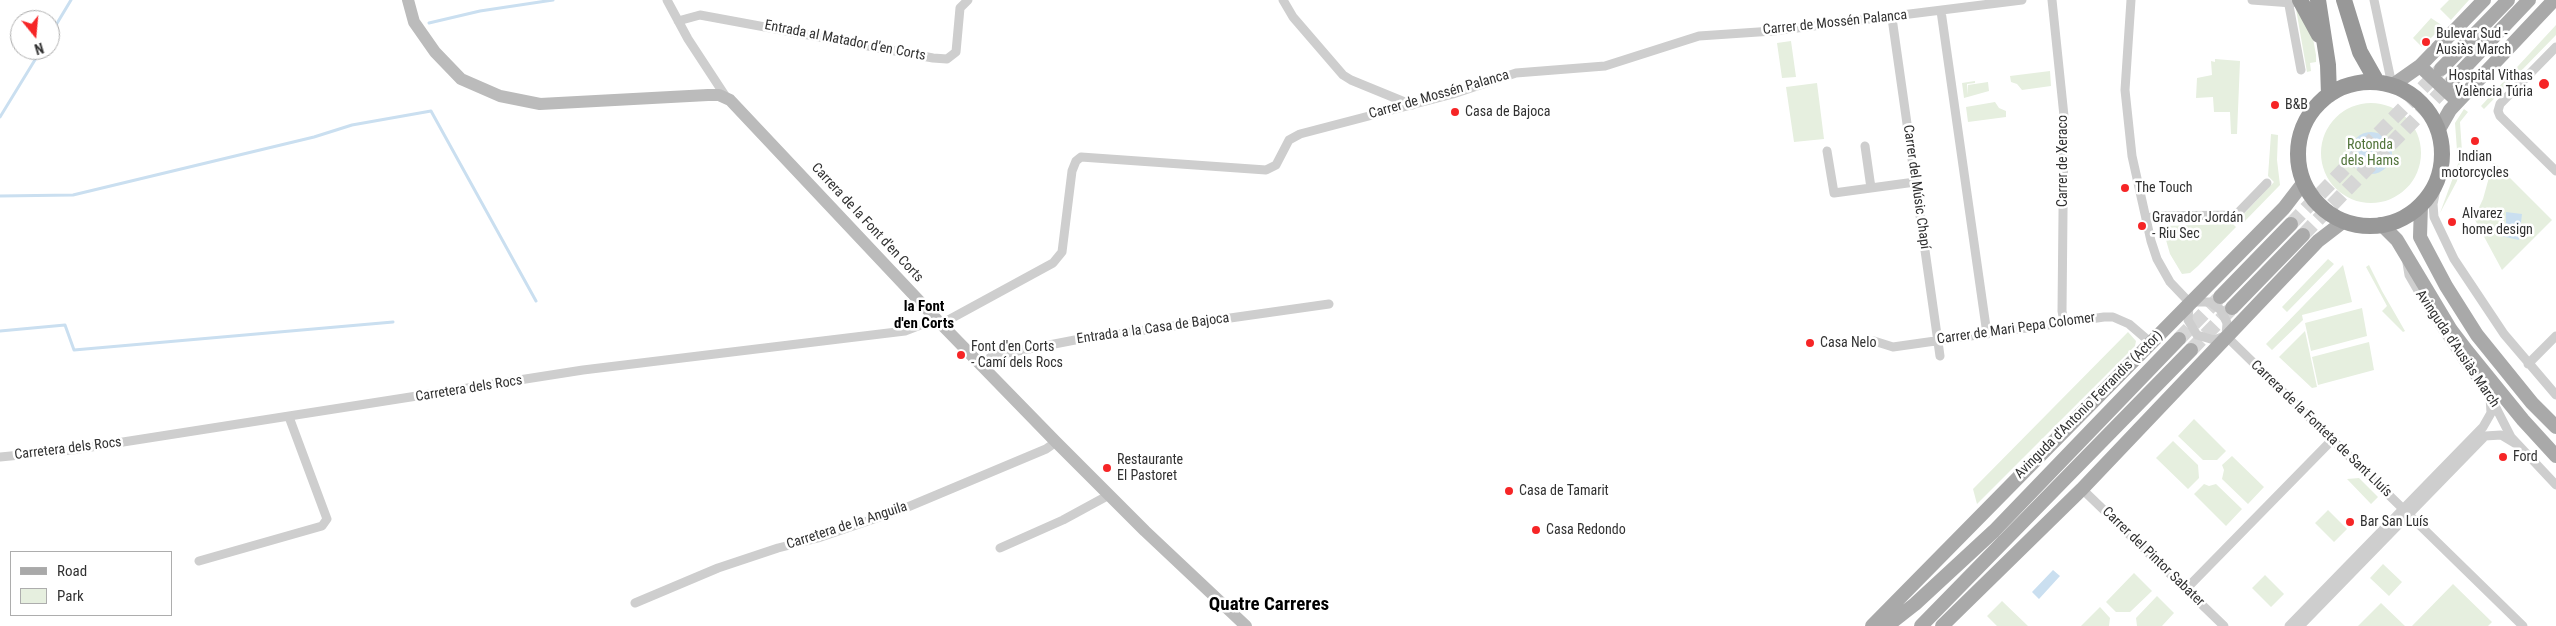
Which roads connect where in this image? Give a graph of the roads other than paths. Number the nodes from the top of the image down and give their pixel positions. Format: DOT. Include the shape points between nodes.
graph roads {
  1 [pos="408,0"];
  2 [pos="667,0"];
  3 [pos="968,0"];
  4 [pos="1284,0"];
  5 [pos="2022,0"];
  6 [pos="2052,0"];
  7 [pos="2131,0"];
  8 [pos="2252,0"];
  9 [pos="2318,0"];
  10 [pos="2344,0"];
  11 [pos="2374,0"];
  12 [pos="2484,0"];
  13 [pos="2508,0"];
  14 [pos="2529,0"];
  15 [pos="2554,0"];
  16 [pos="2294,2"];
  17 [pos="2556,6"];
  18 [pos="1946,7"];
  19 [pos="1892,18"];
  20 [pos="678,21"];
  21 [pos="2521,37"];
  22 [pos="2556,47"];
  23 [pos="2326,56"];
  24 [pos="2420,66"];
  25 [pos="2441,69"];
  26 [pos="2301,70"];
  27 [pos="2453,80"];
  28 [pos="2387,84"];
  29 [pos="2329,95"];
  30 [pos="2462,97"];
  31 [pos="726,98"];
  32 [pos="1412,105"];
  33 [pos="2438,132"];
  34 [pos="1865,146"];
  35 [pos="1827,151"];
  36 [pos="2556,171"];
  37 [pos="2439,175"];
  38 [pos="1915,182"];
  39 [pos="2304,182"];
  40 [pos="2268,183"];
  41 [pos="1871,188"];
  42 [pos="2421,204"];
  43 [pos="2146,219"];
  44 [pos="2344,221"];
  45 [pos="2291,224"];
  46 [pos="2381,224"];
  47 [pos="2303,235"];
  48 [pos="2405,255"];
  49 [pos="2220,297"];
  50 [pos="2190,303"];
  51 [pos="1328,304"];
  52 [pos="2232,308"];
  53 [pos="938,322"];
  54 [pos="2064,322"];
  55 [pos="1987,334"];
  56 [pos="2226,336"];
  57 [pos="2556,336"];
  58 [pos="2179,338"];
  59 [pos="1938,340"];
  60 [pos="1874,341"];
  61 [pos="2150,342"];
  62 [pos="2191,350"];
  63 [pos="1940,356"];
  64 [pos="2528,364"];
  65 [pos="981,365"];
  66 [pos="2556,395"];
  67 [pos="2490,396"];
  68 [pos="289,416"];
  69 [pos="2556,428"];
  70 [pos="2332,440"];
  71 [pos="1056,442"];
  72 [pos="2516,444"];
  73 [pos="2556,456"];
  74 [pos="0,457"];
  75 [pos="2556,485"];
  76 [pos="2082,489"];
  77 [pos="1109,495"];
  78 [pos="2405,511"];
  79 [pos="1000,548"];
  80 [pos="199,561"];
  81 [pos="2186,590"];
  82 [pos="635,602"];
  83 [pos="1246,626"];
  84 [pos="1872,626"];
  85 [pos="1887,626"];
  86 [pos="1921,626"];
  87 [pos="1942,626"];
  88 [pos="2224,626"];
  89 [pos="2289,626"];
  90 [pos="2300,626"];
  91 [pos="2523,626"];
  1 -- 31 [label="street" via="414,22 435,52 461,79 500,96 540,104 708,95"];
  2 -- 20 [label="street"];
  3 -- 20 [label="street, Entrada al Matador d'en Corts" via="960,8 956,52 947,59 700,14"];
  4 -- 32 [label="street" via="1293,17 1343,75"];
  5 -- 18 [label="street, Carrer de Mossén Palanca"];
  6 -- 54 [label="street, Carrer de Xeraco" via="2064,116"];
  7 -- 43 [label="street" via="2126,109 2132,156"];
  8 -- 16 [label="street"];
  9 -- 23 [label="highway"];
  10 -- 28 [label="highway" via="2360,52"];
  11 -- 28 [label="street"];
  12 -- 24 [label="main road"];
  13 -- 25 [label="main road"];
  14 -- 27 [label="main road"];
  15 -- 21 [label="main road"];
  16 -- 23 [label="highway" via="2318,33"];
  16 -- 26 [label="street"];
  17 -- 21 [label="street"];
  18 -- 19 [label="street, Carrer de Mossén Palanca"];
  18 -- 55 [label="street"];
  19 -- 32 [label="street, Carrer de Mossén Palanca" via="1773,32 1699,36 1604,66 1516,73"];
  19 -- 38 [label="street, Carrer del Músic Chapí"];
  20 -- 31 [label="street"];
  21 -- 30 [label="main road"];
  22 -- 36 [label="street" via="2500,104 2498,111"];
  23 -- 29 [label="highway"];
  24 -- 28 [label="main road"];
  24 -- 30 [label="main road" via="2454,98"];
  28 -- 29 [label="highway" via="2347,86"];
  28 -- 33 [label="highway" via="2420,103"];
  29 -- 39 [label="highway" via="2311,112 2301,134 2298,158"];
  30 -- 33 [label="main road" via="2450,110"];
  31 -- 53 [label="street, Carrera de la Font d'en Corts"];
  32 -- 53 [label="street, Carrer de Mossén Palanca" via="1295,136 1276,165 1266,170 1081,157 1072,171 1062,252 1054,263"];
  33 -- 37 [label="highway" via="2442,153"];
  34 -- 41 [label="street"];
  35 -- 41 [label="street" via="1834,193"];
  37 -- 42 [label="highway"];
  37 -- 64 [label="street" via="2433,204 2436,223 2480,301"];
  38 -- 41 [label="street"];
  38 -- 59 [label="street, Carrer del Músic Chapí"];
  39 -- 44 [label="highway" via="2320,205"];
  39 -- 50 [label="main road, Avinguda d'Antonio Ferrandis (Actor)" via="2284,208"];
  40 -- 43 [label="street" via="2236,215 2155,216"];
  42 -- 46 [label="highway" via="2403,217"];
  42 -- 69 [label="main road, Avinguda d'Ausiàs March" via="2420,237 2446,286 2477,335"];
  43 -- 50 [label="street" via="2163,271"];
  44 -- 46 [label="highway" via="2369,226"];
  44 -- 56 [label="main road" via="2318,241"];
  45 -- 49 [label="main road"];
  46 -- 48 [label="main road, Avinguda d'Ausiàs March" via="2397,240"];
  47 -- 52 [label="main road"];
  48 -- 67 [label="street, Avinguda d'Ausiàs March" via="2409,275 2428,308"];
  48 -- 73 [label="main road, Avinguda d'Ausiàs March" via="2468,352 2527,426"];
  50 -- 56 [label="street" via="2204,301 2216,306 2225,316"];
  50 -- 56 [label="street" via="2188,320 2197,335 2214,340"];
  50 -- 61 [label="main road, Avinguda d'Antonio Ferrandis (Actor)"];
  51 -- 65 [label="street, Entrada a la Casa de Bajoca" via="1075,340 992,356"];
  53 -- 65 [label="street, Carrera de la Font d'en Corts"];
  53 -- 68 [label="street, Carretera dels Rocs" via="905,331 583,370"];
  54 -- 55 [label="street, Carrer de Mari Pepa Colomer"];
  54 -- 61 [label="street, Carrer de Mari Pepa Colomer" via="2113,317 2129,324"];
  55 -- 59 [label="street, Carrer de Mari Pepa Colomer"];
  56 -- 70 [label="street, Carrera de la Fonteta de Sant Lluís"];
  56 -- 76 [label="main road"];
  57 -- 64 [label="street"];
  58 -- 85 [label="main road, Avinguda d'Antonio Ferrandis (Actor)" via="1994,531"];
  59 -- 60 [label="street, Carrer de Mari Pepa Colomer" via="1893,347"];
  59 -- 63 [label="street, Carrer del Músic Chapí"];
  61 -- 84 [label="main road, Avinguda d'Antonio Ferrandis (Actor)"];
  62 -- 86 [label="main road"];
  64 -- 66 [label="street"];
  65 -- 71 [label="street, Carrera de la Font d'en Corts"];
  67 -- 72 [label="street, Avinguda d'Ausiàs March"];
  67 -- 78 [label="street" via="2491,413 2486,423"];
  68 -- 74 [label="street, Carretera dels Rocs" via="72,450"];
  68 -- 80 [label="street" via="327,519 322,526"];
  70 -- 78 [label="street, Carrera de la Fonteta de Sant Lluís"];
  70 -- 81 [label="street"];
  71 -- 77 [label="street, Carrera de la Font d'en Corts"];
  71 -- 82 [label="street, Carretera de la Anguila" via="913,506 718,568"];
  72 -- 75 [label="street, Avinguda d'Ausiàs March"];
  72 -- 78 [label="street" via="2501,435 2485,436"];
  76 -- 81 [label="street, Carrer del Pintor Sabater"];
  76 -- 87 [label="main road"];
  77 -- 79 [label="street"];
  77 -- 83 [label="street, Carrera de la Font d'en Corts"];
  78 -- 89 [label="street"];
  78 -- 90 [label="street"];
  78 -- 91 [label="street, Carrera de la Fonteta de Sant Lluís"];
  81 -- 88 [label="street, Carrer del Pintor Sabater"];
}
